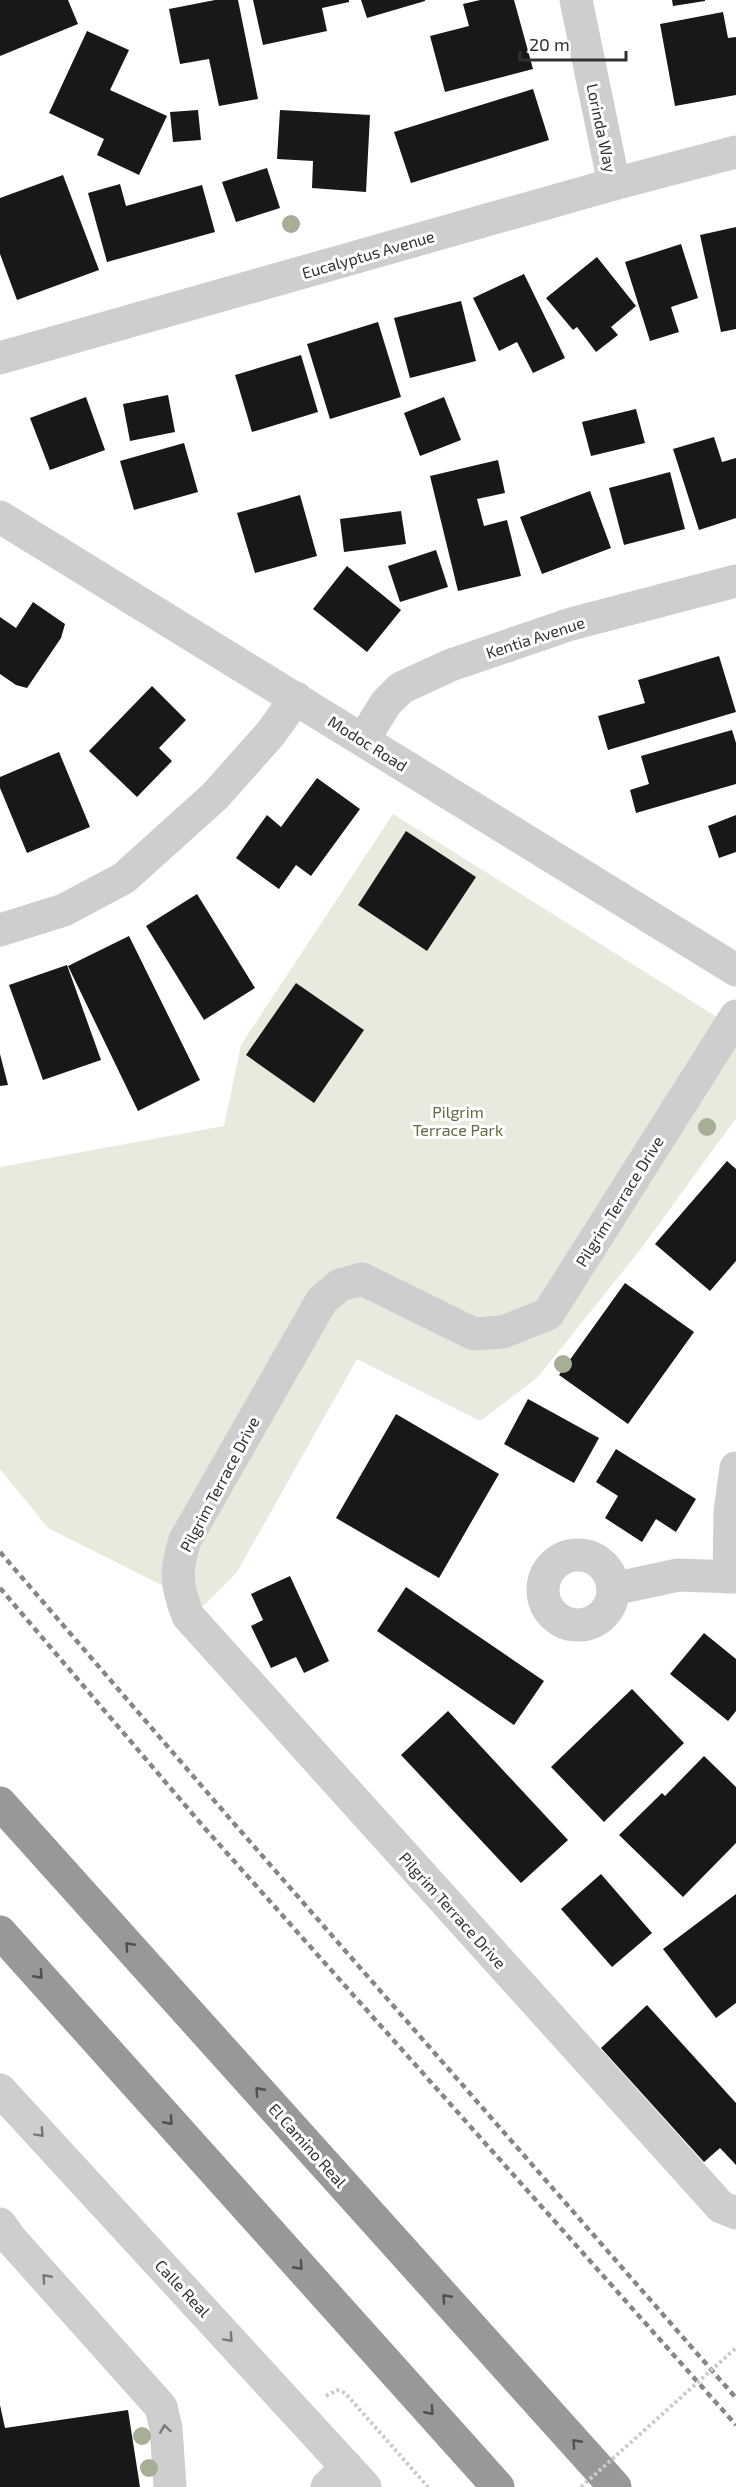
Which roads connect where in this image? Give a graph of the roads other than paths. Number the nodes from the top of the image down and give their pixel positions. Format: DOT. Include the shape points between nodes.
graph roads {
  1 [pos="576,0"];
  2 [pos="736,152"];
  3 [pos="614,184"];
  4 [pos="0,358"];
  5 [pos="0,517"];
  6 [pos="736,581"];
  7 [pos="296,698"];
  8 [pos="363,740"];
  9 [pos="0,930"];
  10 [pos="736,970"];
  11 [pos="736,1016"];
  12 [pos="736,1468"];
  13 [pos="733,1577"];
  14 [pos="613,1589"];
  15 [pos="0,1803"];
  16 [pos="0,1932"];
  17 [pos="4,2103"];
  18 [pos="736,2213"];
  19 [pos="0,2224"];
  20 [pos="346,2480"];
  21 [pos="170,2487"];
  22 [pos="498,2487"];
  23 [pos="615,2487"];
  1 -- 3 [label="street, Lorinda Way"];
  2 -- 3 [label="street, Eucalyptus Avenue"];
  3 -- 4 [label="street, Eucalyptus Avenue"];
  5 -- 7 [label="street, Modoc Road"];
  6 -- 8 [label="street, Kentia Avenue" via="571,624 451,665 401,688 386,703"];
  7 -- 8 [label="street, Modoc Road"];
  7 -- 9 [label="street" via="271,733 215,796 124,878 63,910"];
  8 -- 10 [label="street, Modoc Road"];
  11 -- 18 [label="street, Pilgrim Terrace Drive" via="548,1314 503,1332 474,1334 362,1279 340,1285 322,1300 185,1540 177,1566 178,1592 188,1616 721,2207"];
  12 -- 13 [label="street" via="730,1512"];
  13 -- 14 [label="street" via="678,1575"];
  23 -- 15 [label="highway, El Camino Real, one-way"];
  16 -- 22 [label="highway, one-way"];
  17 -- 20 [label="street, Calle Real, one-way"];
  21 -- 19 [label="street, one-way" via="161,2407"];
}
